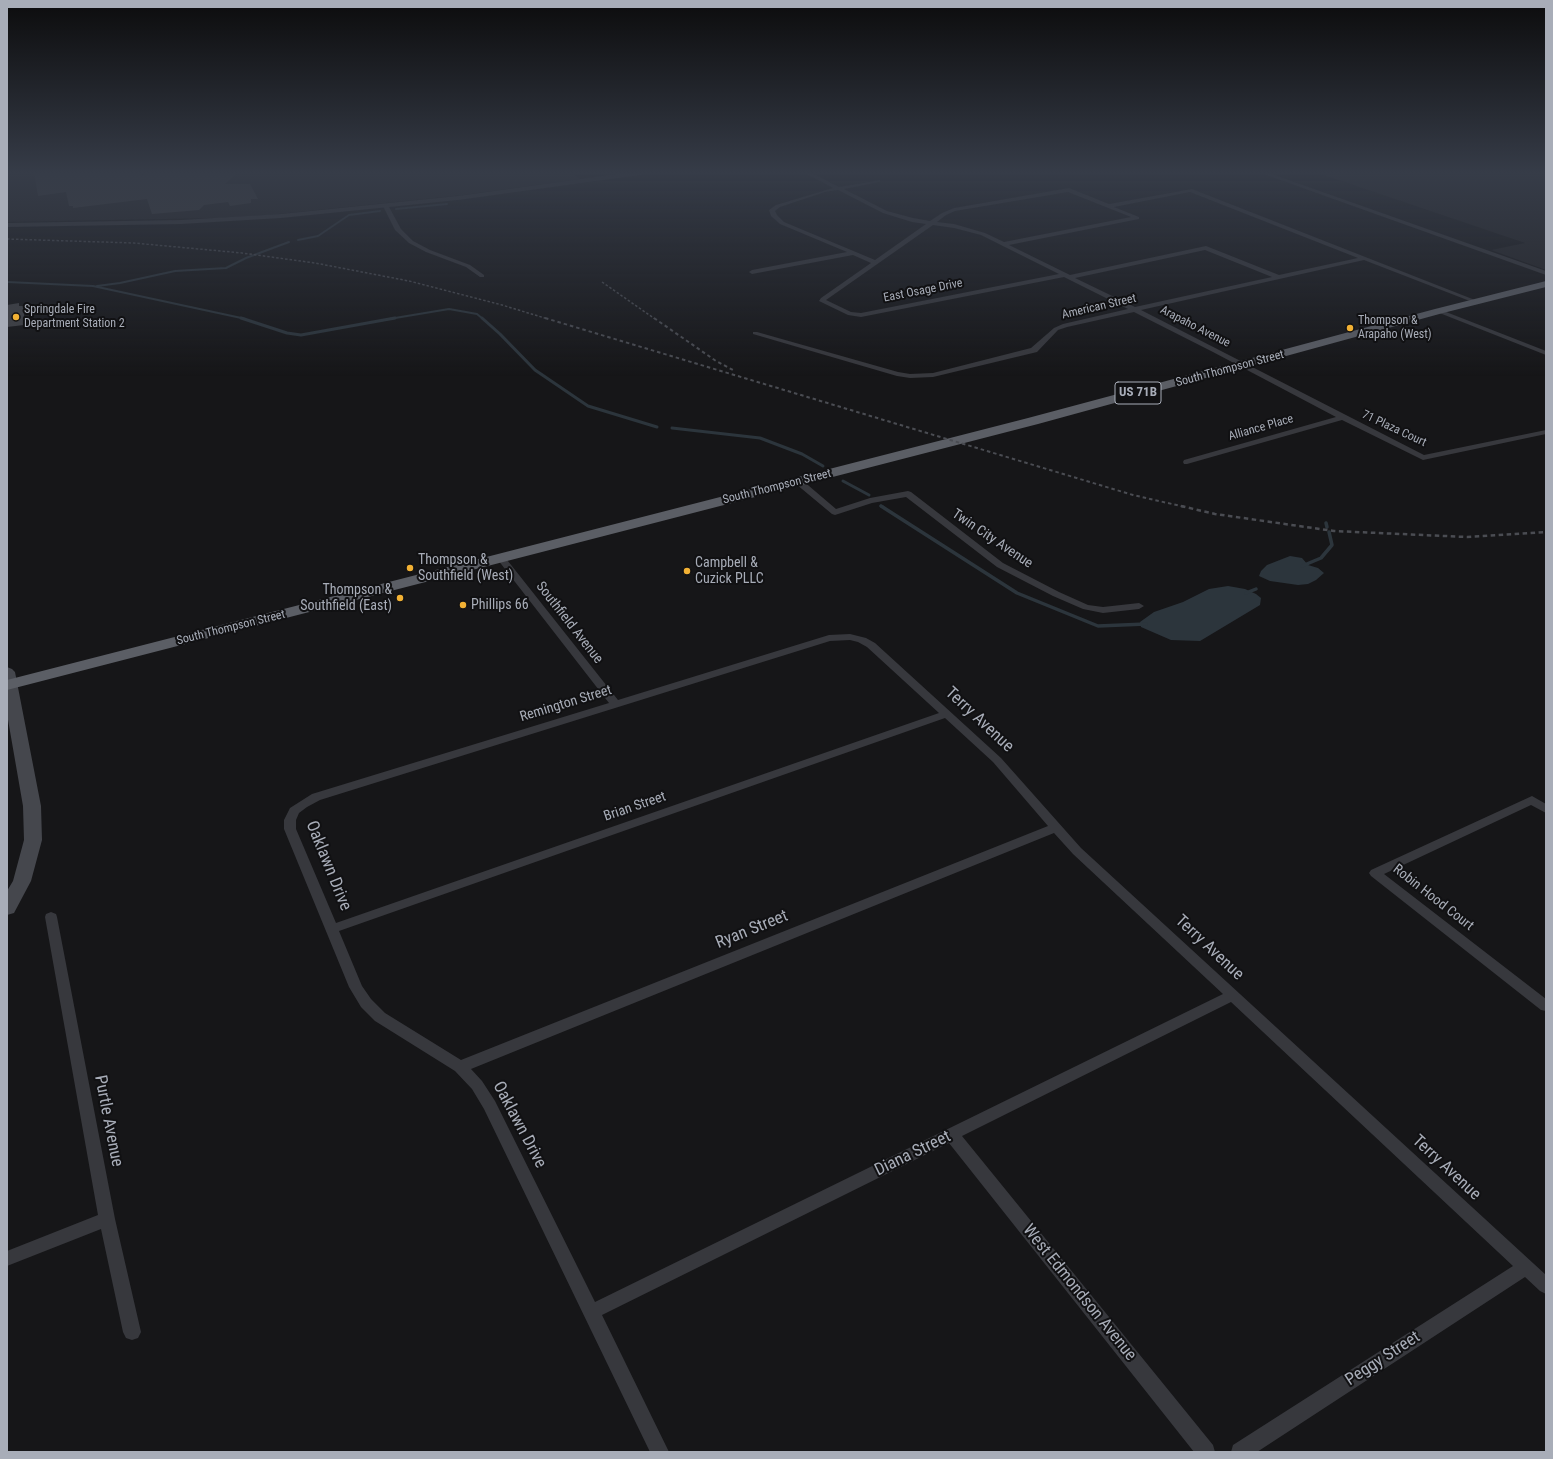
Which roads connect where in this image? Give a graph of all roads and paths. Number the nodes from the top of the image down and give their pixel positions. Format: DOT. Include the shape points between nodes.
graph roads {
  1 [pos="409,240"];
  2 [pos="822,240"];
  3 [pos="907,240"];
  4 [pos="995,240"];
  5 [pos="1023,240"];
  6 [pos="1319,240"];
  7 [pos="1453,240"];
  8 [pos="1003,244"];
  9 [pos="853,253"];
  10 [pos="1365,258"];
  11 [pos="875,262"];
  12 [pos="752,272"];
  13 [pos="1546,273"];
  14 [pos="482,276"];
  15 [pos="1067,276"];
  16 [pos="1278,278"];
  17 [pos="1546,284"];
  18 [pos="1477,302"];
  19 [pos="1137,310"];
  20 [pos="1439,311"];
  21 [pos="755,333"];
  22 [pos="1546,353"];
  23 [pos="1244,365"];
  24 [pos="1343,417"];
  25 [pos="1546,432"];
  26 [pos="1186,462"];
  27 [pos="798,482"];
  28 [pos="501,558"];
  29 [pos="1139,606"];
  30 [pos="850,637"];
  31 [pos="8,680"];
  32 [pos="616,704"];
  33 [pos="947,714"];
  34 [pos="1546,809"];
  35 [pos="294,811"];
  36 [pos="1057,828"];
  37 [pos="7,908"];
  38 [pos="51,917"];
  39 [pos="332,929"];
  40 [pos="1234,995"];
  41 [pos="1546,1006"];
  42 [pos="460,1067"];
  43 [pos="952,1135"];
  44 [pos="107,1219"];
  45 [pos="7,1260"];
  46 [pos="1526,1267"];
  47 [pos="1546,1286"];
  48 [pos="591,1312"];
  49 [pos="132,1332"];
  50 [pos="660,1452"];
  51 [pos="1206,1452"];
  52 [pos="1240,1452"];
  1 -- 14 [label="street" via="428,251 468,266"];
  2 -- 9 [label="street"];
  3 -- 11 [label="street"];
  4 -- 8 [label="street, Arapaho Avenue"];
  5 -- 8 [label="street"];
  6 -- 10 [label="street"];
  7 -- 13 [label="street"];
  8 -- 15 [label="street, Arapaho Avenue"];
  9 -- 11 [label="street"];
  9 -- 12 [label="street"];
  10 -- 16 [label="street, American Street"];
  10 -- 18 [label="street"];
  11 -- 15 [label="street, East Osage Drive" via="822,301 855,315"];
  15 -- 16 [label="street, East Osage Drive" via="1206,248"];
  15 -- 19 [label="street, Arapaho Avenue"];
  16 -- 19 [label="street, American Street"];
  17 -- 18 [label="highway, South Thompson Street / US 71B"];
  18 -- 20 [label="highway, South Thompson Street / US 71B"];
  19 -- 21 [label="street, American Street" via="1065,325 1052,332 1040,346 1025,354 922,376 897,374"];
  19 -- 23 [label="street, Arapaho Avenue"];
  20 -- 22 [label="street"];
  20 -- 23 [label="highway, South Thompson Street / US 71B"];
  23 -- 24 [label="street, 71 Plaza Court"];
  23 -- 27 [label="highway, South Thompson Street / US 71B"];
  24 -- 25 [label="street, 71 Plaza Court" via="1423,458"];
  24 -- 26 [label="street, Alliance Place"];
  27 -- 28 [label="highway, South Thompson Street / US 71B"];
  27 -- 29 [label="street, Twin City Avenue" via="835,512 908,494 1000,565 1056,594 1086,607 1103,610"];
  28 -- 31 [label="highway, South Thompson Street / US 71B"];
  28 -- 32 [label="street, Southfield Avenue"];
  30 -- 32 [label="street, Remington Street" via="829,638"];
  30 -- 33 [label="street, Terry Avenue" via="871,645"];
  31 -- 37 [label="main road" via="32,806 33,840 22,881"];
  32 -- 35 [label="street, Remington Street" via="316,797"];
  33 -- 36 [label="street, Terry Avenue" via="1007,770"];
  33 -- 39 [label="street, Brian Street"];
  34 -- 41 [label="street, Robin Hood Court" via="1532,800 1374,873"];
  35 -- 39 [label="street, Oaklawn Drive" via="290,820 290,830"];
  36 -- 40 [label="street, Terry Avenue" via="1077,851"];
  36 -- 42 [label="street, Ryan Street"];
  38 -- 44 [label="street, Purtle Avenue"];
  39 -- 42 [label="street, Oaklawn Drive" via="356,987 366,1003 380,1017"];
  40 -- 43 [label="street, Diana Street"];
  40 -- 46 [label="street, Terry Avenue"];
  42 -- 48 [label="street, Oaklawn Drive" via="477,1085 490,1105"];
  43 -- 48 [label="street, Diana Street"];
  43 -- 51 [label="street, West Edmondson Avenue"];
  44 -- 45 [label="street"];
  44 -- 49 [label="street, Purtle Avenue"];
  46 -- 47 [label="street, Terry Avenue"];
  46 -- 52 [label="street, Peggy Street"];
  48 -- 50 [label="street, Oaklawn Drive"];
}
